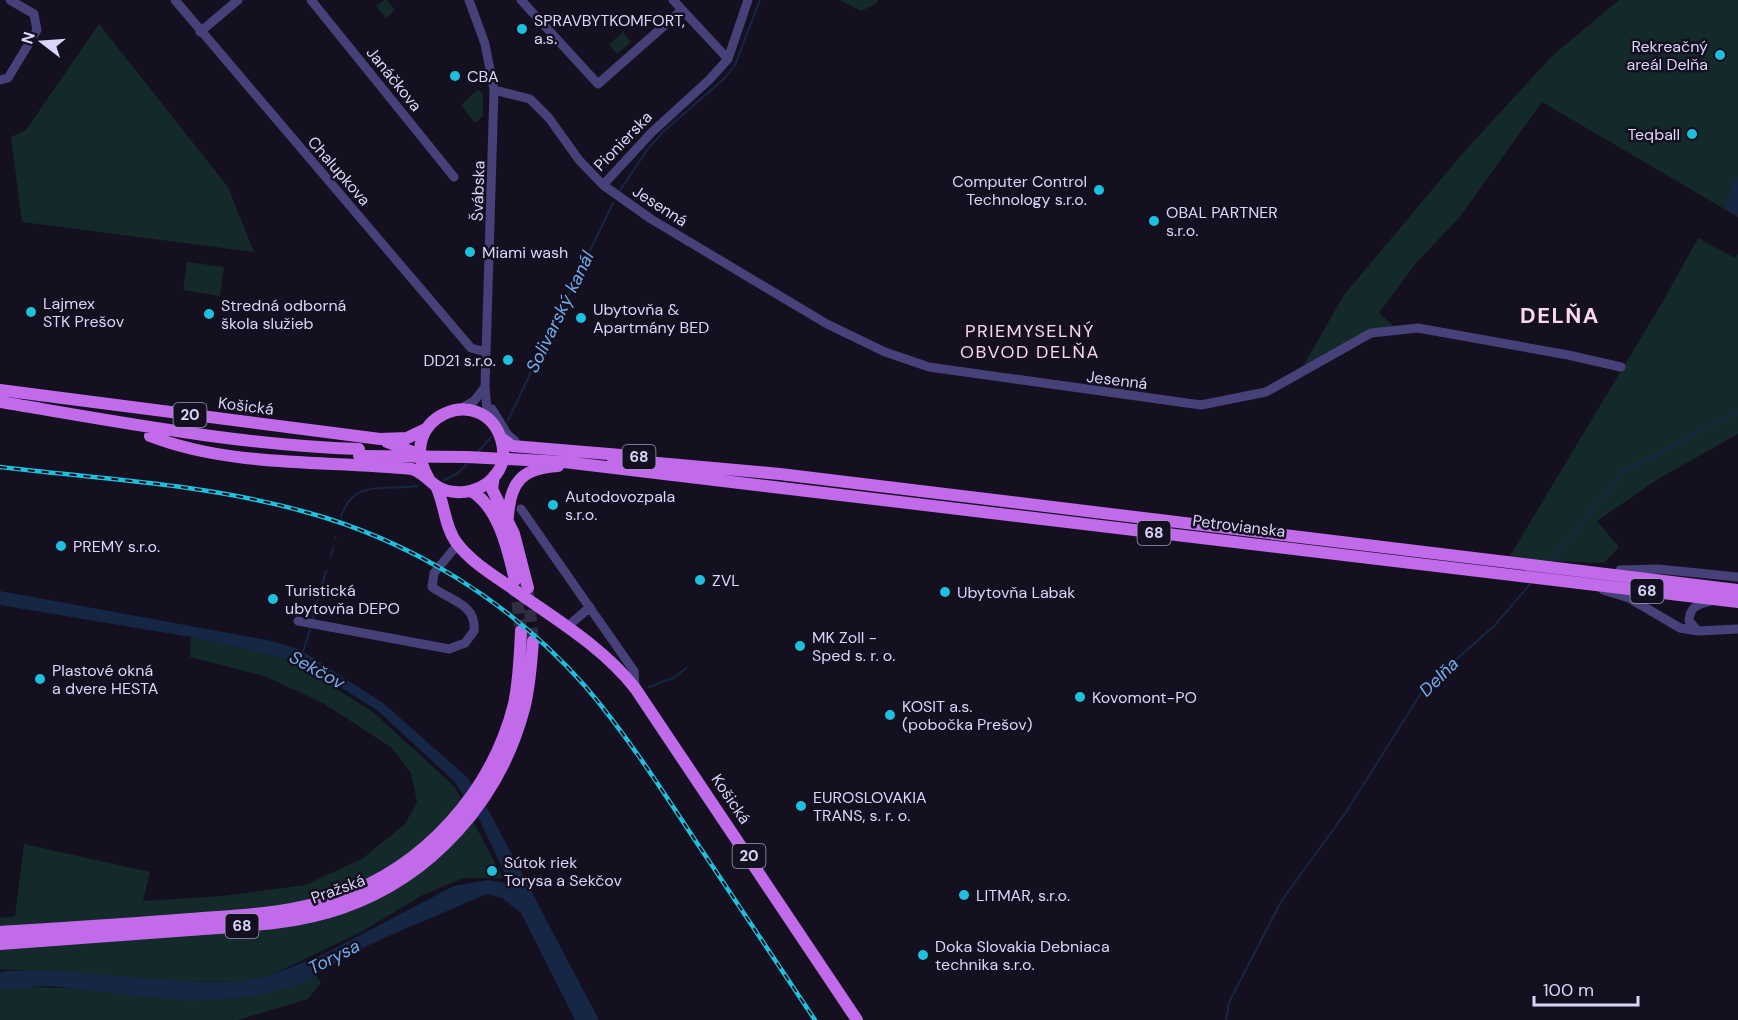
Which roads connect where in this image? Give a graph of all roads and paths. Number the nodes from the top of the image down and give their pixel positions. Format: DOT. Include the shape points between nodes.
graph roads {
  1 [pos="10,0"];
  2 [pos="175,0"];
  3 [pos="238,0"];
  4 [pos="311,0"];
  5 [pos="469,0"];
  6 [pos="521,0"];
  7 [pos="673,0"];
  8 [pos="748,0"];
  9 [pos="682,10"];
  10 [pos="200,32"];
  11 [pos="728,59"];
  12 [pos="0,80"];
  13 [pos="494,90"];
  14 [pos="453,177"];
  15 [pos="603,185"];
  16 [pos="486,352"];
  17 [pos="1621,367"];
  18 [pos="484,387"];
  19 [pos="0,390"];
  20 [pos="0,402"];
  21 [pos="460,409"];
  22 [pos="0,410"];
  23 [pos="492,423"];
  24 [pos="426,429"];
  25 [pos="150,436"];
  26 [pos="500,437"];
  27 [pos="380,440"];
  28 [pos="535,447"];
  29 [pos="359,453"];
  30 [pos="420,459"];
  31 [pos="562,461"];
  32 [pos="496,473"];
  33 [pos="781,480"];
  34 [pos="433,482"];
  35 [pos="469,492"];
  36 [pos="521,509"];
  37 [pos="446,515"];
  38 [pos="507,517"];
  39 [pos="458,544"];
  40 [pos="1569,570"];
  41 [pos="1738,577"];
  42 [pos="515,580"];
  43 [pos="1587,584"];
  44 [pos="528,588"];
  45 [pos="1738,590"];
  46 [pos="1718,600"];
  47 [pos="1738,602"];
  48 [pos="590,607"];
  49 [pos="307,622"];
  50 [pos="567,627"];
  51 [pos="1738,629"];
  52 [pos="1698,631"];
  53 [pos="521,632"];
  54 [pos="533,641"];
  55 [pos="635,687"];
  56 [pos="492,773"];
  57 [pos="454,827"];
  58 [pos="0,932"];
  59 [pos="0,944"];
  60 [pos="856,1020"];
  1 -- 12 [label="street" via="34,14 37,30 9,78"];
  2 -- 10 [label="street, Chalupkova"];
  3 -- 10 [label="street"];
  4 -- 14 [label="street, Janáčkova"];
  5 -- 13 [label="street, Švábska" via="485,44"];
  6 -- 9 [label="street" via="598,84"];
  7 -- 9 [label="street"];
  8 -- 11 [label="street, Pionierska"];
  9 -- 11 [label="street"];
  10 -- 16 [label="street, Chalupkova" via="471,348"];
  11 -- 15 [label="street, Pionierska"];
  13 -- 15 [label="street, Pionierska" via="530,99"];
  13 -- 16 [label="street, Švábska"];
  15 -- 17 [label="street, Jesenná" via="684,240 827,324 885,352 945,370 1201,405 1266,392 1371,333 1418,328"];
  16 -- 18 [label="street, Švábska"];
  18 -- 21 [label="street" via="474,402"];
  18 -- 23 [label="street, Švábska"];
  18 -- 28 [label="street" via="493,413 508,435"];
  19 -- 27 [label="main road, Košická / 20"];
  20 -- 29 [label="main road" via="181,433"];
  21 -- 23 [label="main road" via="478,413"];
  21 -- 24 [label="main road" via="442,414"];
  22 -- 25 [label="main road, 20"];
  23 -- 26 [label="main road"];
  24 -- 27 [label="main road, Košická / 20" via="407,438"];
  24 -- 30 [label="main road"];
  25 -- 29 [label="main road" via="273,452"];
  25 -- 34 [label="main road, 20" via="179,448 272,461 412,469"];
  26 -- 28 [label="main road, 68" via="512,446"];
  26 -- 32 [label="main road" via="503,454"];
  27 -- 30 [label="main road, Košická" via="413,452"];
  28 -- 33 [label="main road, 68" via="722,464"];
  29 -- 31 [label="main road" via="512,451"];
  30 -- 34 [label="main road"];
  31 -- 32 [label="main road" via="517,464"];
  31 -- 33 [label="main road"];
  31 -- 38 [label="main road" via="520,478 509,498"];
  32 -- 35 [label="main road"];
  32 -- 38 [label="main road" via="492,489"];
  33 -- 40 [label="main road, Petrovianska / 68"];
  33 -- 43 [label="main road, Petrovianska / 68"];
  34 -- 35 [label="main road" via="456,492"];
  34 -- 37 [label="main road, Košická / 20"];
  35 -- 37 [label="main road" via="456,499"];
  35 -- 42 [label="main road" via="484,500 496,522"];
  36 -- 48 [label="street, Košická"];
  37 -- 39 [label="main road, Košická / 20"];
  38 -- 44 [label="main road"];
  39 -- 49 [label="street" via="434,573 432,587 472,614 474,631 461,646 449,649"];
  39 -- 50 [label="main road, Košická / 20" via="488,571"];
  40 -- 41 [label="street, Petrovianska" via="1658,569"];
  40 -- 45 [label="main road, Petrovianska / 68"];
  43 -- 46 [label="main road, Petrovianska / 68"];
  43 -- 52 [label="street, Petrovianska" via="1629,598 1680,627"];
  46 -- 47 [label="main road, Petrovianska / 68"];
  46 -- 52 [label="street" via="1694,605 1690,611 1689,621"];
  48 -- 50 [label="street"];
  48 -- 55 [label="street, Košická" via="634,671"];
  50 -- 55 [label="main road, Košická / 20" via="612,662"];
  51 -- 52 [label="street, Petrovianska"];
  53 -- 56 [label="main road, Pražská / 68" via="514,703"];
  54 -- 56 [label="main road, Pražská / 68" via="525,707 516,734"];
  55 -- 60 [label="main road, Košická / 20"];
  56 -- 57 [label="main road, Pražská / 68"];
  57 -- 58 [label="main road, Pražská / 68" via="397,868 356,890 317,903 239,915"];
  57 -- 59 [label="main road, Pražská / 68" via="424,863 401,879 320,915 251,926"];
}
